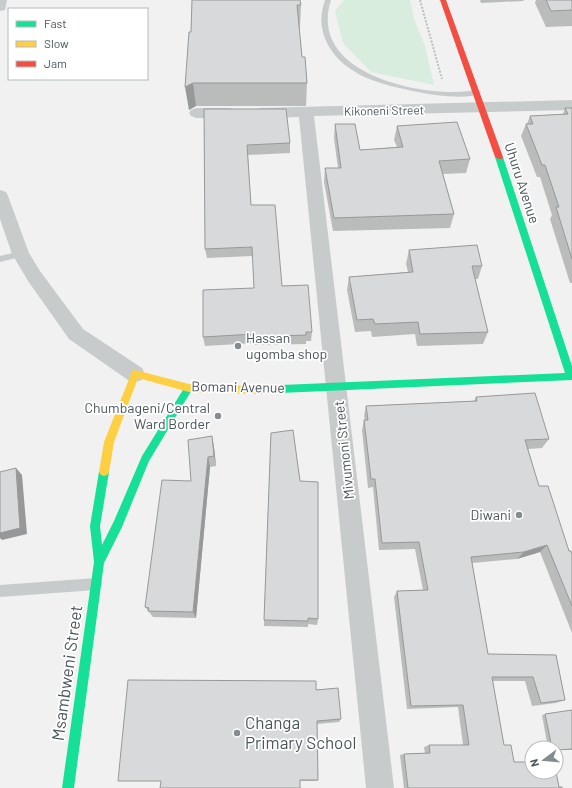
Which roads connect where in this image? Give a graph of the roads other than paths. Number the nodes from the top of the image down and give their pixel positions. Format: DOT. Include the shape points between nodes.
graph roads {
  1 [pos="1,0"];
  2 [pos="328,0"];
  3 [pos="443,0"];
  4 [pos="0,7"];
  5 [pos="477,92"];
  6 [pos="572,105"];
  7 [pos="483,109"];
  8 [pos="306,113"];
  9 [pos="196,114"];
  10 [pos="0,196"];
  11 [pos="21,254"];
  12 [pos="0,259"];
  13 [pos="135,374"];
  14 [pos="572,377"];
  15 [pos="337,386"];
  16 [pos="190,388"];
  17 [pos="99,562"];
  18 [pos="96,584"];
  19 [pos="0,591"];
  20 [pos="68,788"];
  21 [pos="380,788"];
  1 -- 4 [label="street"];
  2 -- 5 [label="lane" via="324,17 328,40 348,65 389,85 446,94"];
  3 -- 5 [label="main road, Uhuru Avenue"];
  5 -- 7 [label="main road, Uhuru Avenue"];
  6 -- 7 [label="street, Kikoneni Street"];
  7 -- 8 [label="street, Kikoneni Street"];
  7 -- 14 [label="main road, Uhuru Avenue"];
  8 -- 9 [label="street, Kikoneni Street"];
  8 -- 15 [label="street, Mivumoni Street"];
  10 -- 11 [label="street, Bomani Avenue"];
  11 -- 12 [label="lane"];
  11 -- 13 [label="street, Bomani Avenue" via="76,334"];
  13 -- 16 [label="main road, Bomani Avenue"];
  13 -- 17 [label="main road" via="109,442 95,526"];
  14 -- 15 [label="main road, Bomani Avenue"];
  15 -- 16 [label="main road, Bomani Avenue" via="251,390"];
  15 -- 21 [label="street, Mivumoni Street"];
  16 -- 17 [label="main road" via="145,459"];
  17 -- 18 [label="main road, Msambweni Street"];
  18 -- 19 [label="lane"];
  18 -- 20 [label="main road, Msambweni Street"];
}
